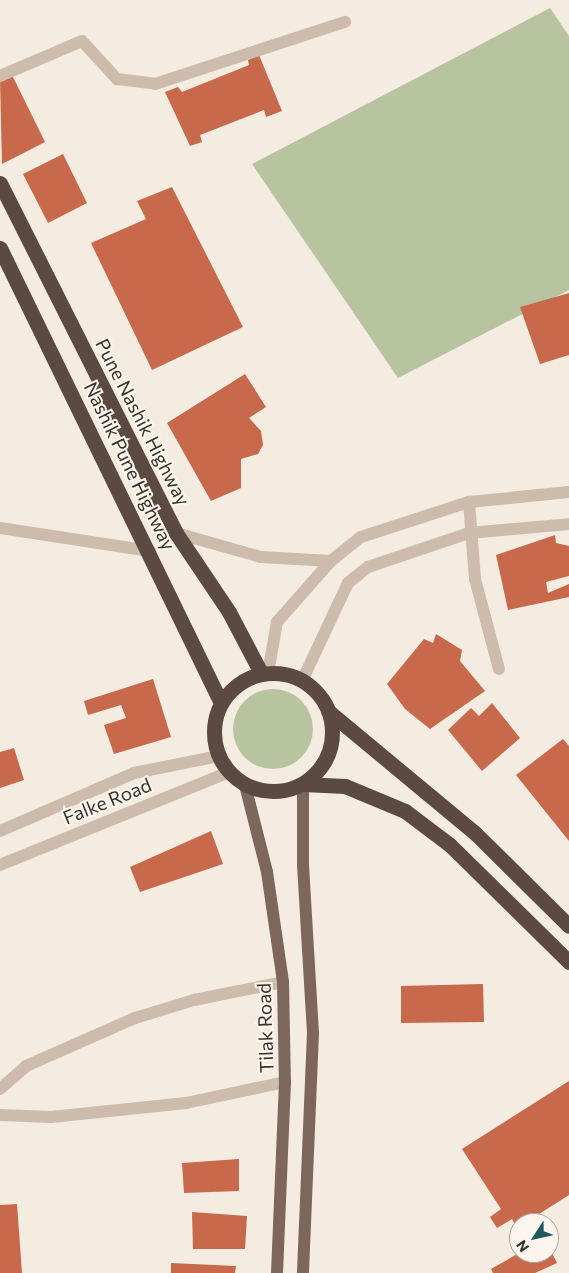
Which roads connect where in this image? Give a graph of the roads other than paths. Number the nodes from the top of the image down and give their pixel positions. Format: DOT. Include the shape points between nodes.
graph roads {
  1 [pos="344,22"];
  2 [pos="0,76"];
  3 [pos="0,183"];
  4 [pos="0,248"];
  5 [pos="569,492"];
  6 [pos="469,502"];
  7 [pos="569,524"];
  8 [pos="0,528"];
  9 [pos="176,533"];
  10 [pos="469,533"];
  11 [pos="150,551"];
  12 [pos="331,561"];
  13 [pos="499,669"];
  14 [pos="265,673"];
  15 [pos="302,681"];
  16 [pos="221,703"];
  17 [pos="328,711"];
  18 [pos="219,756"];
  19 [pos="229,772"];
  20 [pos="303,784"];
  21 [pos="245,785"];
  22 [pos="0,831"];
  23 [pos="0,865"];
  24 [pos="569,926"];
  25 [pos="569,962"];
  26 [pos="283,982"];
  27 [pos="285,1082"];
  28 [pos="0,1089"];
  29 [pos="0,1115"];
  30 [pos="277,1273"];
  31 [pos="304,1273"];
  1 -- 2 [label="street" via="155,84 117,79 82,41"];
  3 -- 9 [label="highway, Pune Nashik Highway"];
  4 -- 11 [label="highway, Nashik Pune Highway"];
  5 -- 6 [label="street"];
  6 -- 10 [label="street"];
  6 -- 12 [label="street" via="371,532"];
  7 -- 10 [label="street"];
  8 -- 11 [label="street"];
  9 -- 12 [label="street" via="260,557"];
  9 -- 14 [label="highway, Pune Nashik Highway"];
  10 -- 13 [label="street" via="475,579"];
  10 -- 15 [label="street" via="368,566 358,574 348,583"];
  11 -- 16 [label="highway, Nashik Pune Highway"];
  12 -- 14 [label="street" via="277,622"];
  14 -- 15 [label="highway"];
  14 -- 16 [label="highway" via="242,682"];
  15 -- 17 [label="highway"];
  16 -- 18 [label="highway" via="214,729"];
  17 -- 20 [label="highway" via="332,744 326,760"];
  17 -- 24 [label="highway" via="475,834"];
  18 -- 19 [label="highway"];
  18 -- 22 [label="street, Falke Road" via="134,773"];
  19 -- 21 [label="highway"];
  19 -- 23 [label="street, Falke Road"];
  20 -- 21 [label="highway" via="274,792"];
  20 -- 25 [label="highway" via="344,786 405,811 450,845"];
  20 -- 31 [label="main road" via="303,865 313,1033"];
  21 -- 26 [label="main road, Tilak Road" via="268,872"];
  26 -- 27 [label="main road, Tilak Road"];
  26 -- 28 [label="street" via="194,1000 135,1018 26,1066"];
  27 -- 29 [label="street" via="186,1103 51,1117"];
  27 -- 30 [label="main road, Tilak Road"];
}
